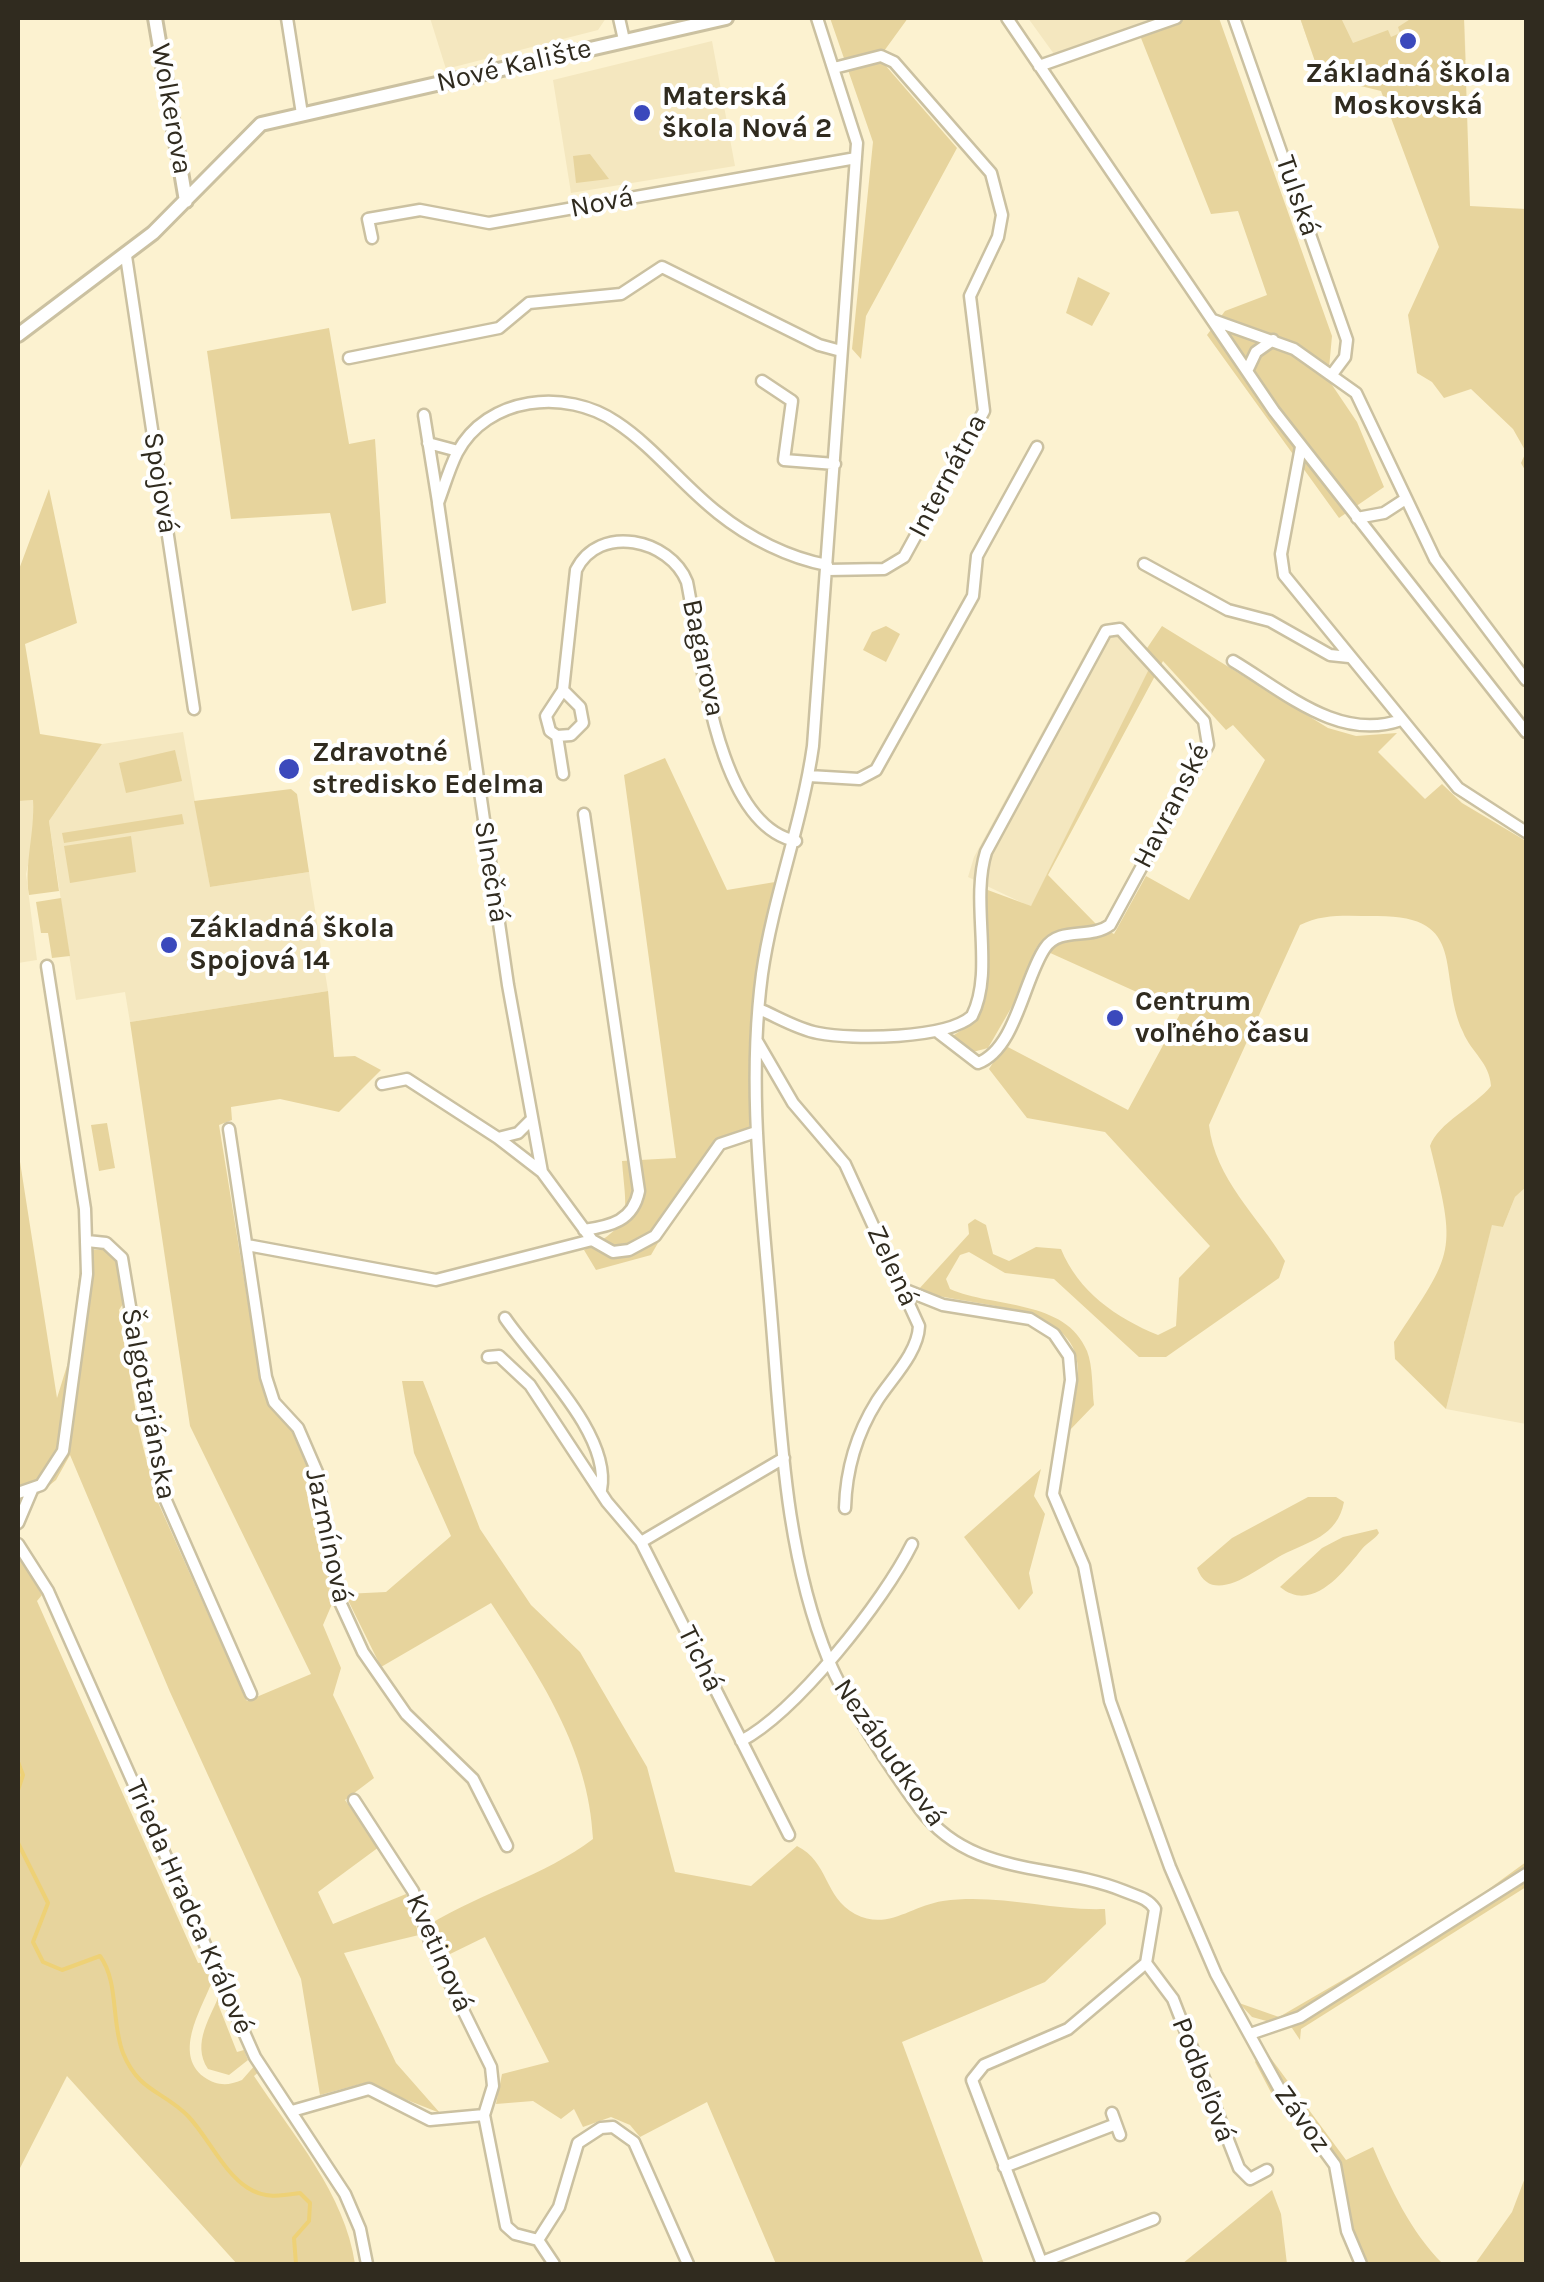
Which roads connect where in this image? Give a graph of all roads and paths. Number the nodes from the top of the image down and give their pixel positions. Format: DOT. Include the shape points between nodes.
graph roads {
  1 [pos="155,18"];
  2 [pos="287,18"];
  3 [pos="619,18"];
  4 [pos="726,18"];
  5 [pos="817,18"];
  6 [pos="1007,18"];
  7 [pos="1176,18"];
  8 [pos="1234,18"];
  9 [pos="624,40"];
  10 [pos="1040,66"];
  11 [pos="834,68"];
  12 [pos="302,114"];
  13 [pos="856,158"];
  14 [pos="186,201"];
  15 [pos="372,238"];
  16 [pos="126,256"];
  17 [pos="1212,319"];
  18 [pos="18,335"];
  19 [pos="1274,340"];
  20 [pos="842,351"];
  21 [pos="349,358"];
  22 [pos="1246,371"];
  23 [pos="1333,373"];
  24 [pos="762,381"];
  25 [pos="424,414"];
  26 [pos="428,442"];
  27 [pos="1037,447"];
  28 [pos="1301,447"];
  29 [pos="458,451"];
  30 [pos="835,464"];
  31 [pos="1404,500"];
  32 [pos="438,503"];
  33 [pos="1357,518"];
  34 [pos="1144,564"];
  35 [pos="827,568"];
  36 [pos="1348,658"];
  37 [pos="1233,662"];
  38 [pos="1526,680"];
  39 [pos="564,690"];
  40 [pos="194,710"];
  41 [pos="1401,720"];
  42 [pos="1526,732"];
  43 [pos="557,736"];
  44 [pos="563,774"];
  45 [pos="809,776"];
  46 [pos="584,814"];
  47 [pos="1526,832"];
  48 [pos="796,841"];
  49 [pos="47,966"];
  50 [pos="759,1009"];
  51 [pos="939,1033"];
  52 [pos="757,1040"];
  53 [pos="382,1084"];
  54 [pos="530,1121"];
  55 [pos="230,1129"];
  56 [pos="756,1132"];
  57 [pos="498,1138"];
  58 [pos="542,1172"];
  59 [pos="588,1235"];
  60 [pos="87,1241"];
  61 [pos="247,1245"];
  62 [pos="903,1290"];
  63 [pos="505,1318"];
  64 [pos="488,1357"];
  65 [pos="784,1458"];
  66 [pos="32,1490"];
  67 [pos="600,1491"];
  68 [pos="18,1493"];
  69 [pos="845,1508"];
  70 [pos="18,1522"];
  71 [pos="641,1542"];
  72 [pos="18,1544"];
  73 [pos="912,1544"];
  74 [pos="828,1660"];
  75 [pos="251,1694"];
  76 [pos="741,1742"];
  77 [pos="354,1800"];
  78 [pos="789,1835"];
  79 [pos="506,1846"];
  80 [pos="1526,1874"];
  81 [pos="1146,1963"];
  82 [pos="1250,2034"];
  83 [pos="292,2111"];
  84 [pos="484,2115"];
  85 [pos="1116,2124"];
  86 [pos="1004,2167"];
  87 [pos="1268,2170"];
  88 [pos="1154,2219"];
  89 [pos="538,2240"];
  90 [pos="1042,2263"];
  91 [pos="368,2264"];
  92 [pos="554,2264"];
  93 [pos="688,2264"];
  94 [pos="1361,2264"];
  1 -- 14 [label="street, Wolkerova"];
  2 -- 12 [label="street"];
  3 -- 9 [label="street"];
  4 -- 9 [label="street, Nové Kalište"];
  5 -- 11 [label="street"];
  6 -- 10 [label="street"];
  7 -- 10 [label="street"];
  8 -- 23 [label="street, Tulská" via="1347,340"];
  9 -- 12 [label="street, Nové Kalište"];
  10 -- 17 [label="street"];
  11 -- 13 [label="street" via="855,130"];
  11 -- 35 [label="street, Internátna" via="881,56 894,62 991,173 1002,215 970,296 984,411 904,557 884,569"];
  12 -- 14 [label="street, Nové Kalište" via="254,129"];
  13 -- 15 [label="street, Nová" via="489,223 404,212 368,219"];
  13 -- 20 [label="street"];
  14 -- 16 [label="street"];
  16 -- 18 [label="street"];
  16 -- 40 [label="street, Spojová"];
  17 -- 19 [label="street"];
  17 -- 22 [label="street"];
  19 -- 22 [label="street" via="1256,352"];
  19 -- 23 [label="street"];
  20 -- 21 [label="street" via="662,267 606,298 529,303 499,328"];
  20 -- 30 [label="street"];
  22 -- 28 [label="street"];
  23 -- 31 [label="street" via="1365,406"];
  24 -- 30 [label="street" via="792,401 784,460"];
  25 -- 26 [label="street, Slnečná"];
  26 -- 29 [label="street"];
  26 -- 32 [label="street, Slnečná"];
  27 -- 45 [label="street" via="977,556 973,596 876,770 859,778"];
  28 -- 33 [label="street"];
  28 -- 36 [label="street" via="1281,565"];
  29 -- 32 [label="street, Slnečná"];
  29 -- 35 [label="street, Slnečná" via="488,419 520,405 556,400 584,406 616,422 748,534"];
  30 -- 35 [label="street"];
  31 -- 33 [label="street" via="1384,514"];
  31 -- 38 [label="street" via="1443,572"];
  32 -- 54 [label="street, Slnečná"];
  33 -- 42 [label="street"];
  34 -- 36 [label="street" via="1228,610"];
  35 -- 45 [label="street"];
  36 -- 41 [label="street"];
  37 -- 41 [label="street" via="1347,726 1369,729"];
  39 -- 43 [label="street, Bagarova" via="546,716"];
  39 -- 43 [label="street, Bagarova" via="583,723 571,735"];
  39 -- 48 [label="street, Bagarova" via="582,558 630,542 664,552 687,582 728,771 762,822"];
  41 -- 47 [label="street" via="1463,793"];
  43 -- 44 [label="street, Bagarova"];
  45 -- 48 [label="street"];
  46 -- 59 [label="street" via="639,1191 624,1219"];
  48 -- 50 [label="street"];
  49 -- 60 [label="street, Šalgotarjánska"];
  50 -- 51 [label="street" via="817,1033"];
  50 -- 52 [label="street"];
  51 -- 51 [label="street, Havranské" via="967,1021 979,1001 978,883 998,826 1106,631 1120,629 1204,720 1208,745 1110,925 1062,935 1044,949 995,1050 978,1063"];
  52 -- 56 [label="street"];
  52 -- 62 [label="street, Zelená" via="793,1103 845,1164"];
  53 -- 57 [label="street, Slnečná" via="407,1080"];
  54 -- 57 [label="street"];
  54 -- 58 [label="street, Slnečná"];
  55 -- 61 [label="street, Jazmínová"];
  56 -- 59 [label="street" via="720,1144 655,1236 621,1251 603,1249"];
  56 -- 65 [label="street"];
  57 -- 58 [label="street, Slnečná"];
  58 -- 59 [label="street, Slnečná"];
  59 -- 61 [label="street" via="436,1280"];
  60 -- 66 [label="street, Šalgotarjánska" via="63,1452 50,1477"];
  60 -- 75 [label="street, Šalgotarjánska" via="106,1243 122,1258 160,1487"];
  61 -- 79 [label="street, Jazmínová" via="270,1392 298,1428 317,1472 345,1615 394,1700 482,1790"];
  62 -- 69 [label="street, Zelená" via="918,1338 866,1421 851,1460"];
  62 -- 82 [label="street, Závoz" via="1030,1319 1054,1334 1068,1356 1071,1380 1053,1482 1056,1508 1081,1557 1107,1689 1170,1866"];
  63 -- 67 [label="street" via="591,1435"];
  64 -- 67 [label="street, Tichá" via="499,1356 530,1384"];
  65 -- 71 [label="street"];
  65 -- 74 [label="street" via="801,1576"];
  66 -- 68 [label="street"];
  66 -- 70 [label="street, Šalgotarjánska"];
  67 -- 71 [label="street, Tichá"];
  71 -- 76 [label="street, Tichá"];
  72 -- 83 [label="street, Trieda Hradca Králové" via="48,1591 255,2056"];
  73 -- 74 [label="street" via="877,1603"];
  74 -- 76 [label="street"];
  74 -- 81 [label="street, Nezábudková" via="915,1801 945,1834 990,1861 1076,1874 1148,1900 1157,1915"];
  76 -- 78 [label="street, Tichá"];
  77 -- 84 [label="street, Kvetinová" via="404,1873 491,2066"];
  80 -- 82 [label="street" via="1300,2017"];
  81 -- 86 [label="street" via="1068,2029 974,2074"];
  81 -- 87 [label="street, Podbeľová" via="1172,2000 1239,2168 1250,2179"];
  82 -- 94 [label="street, Závoz" via="1280,2090 1335,2165"];
  83 -- 84 [label="street" via="369,2090 430,2120"];
  83 -- 91 [label="street, Trieda Hradca Králové" via="344,2194"];
  84 -- 89 [label="street, Kvetinová" via="506,2226"];
  85 -- 86 [label="street"];
  86 -- 90 [label="street"];
  88 -- 90 [label="street"];
  89 -- 92 [label="street"];
  89 -- 93 [label="street" via="559,2207 578,2143 613,2127 634,2142"];
}
